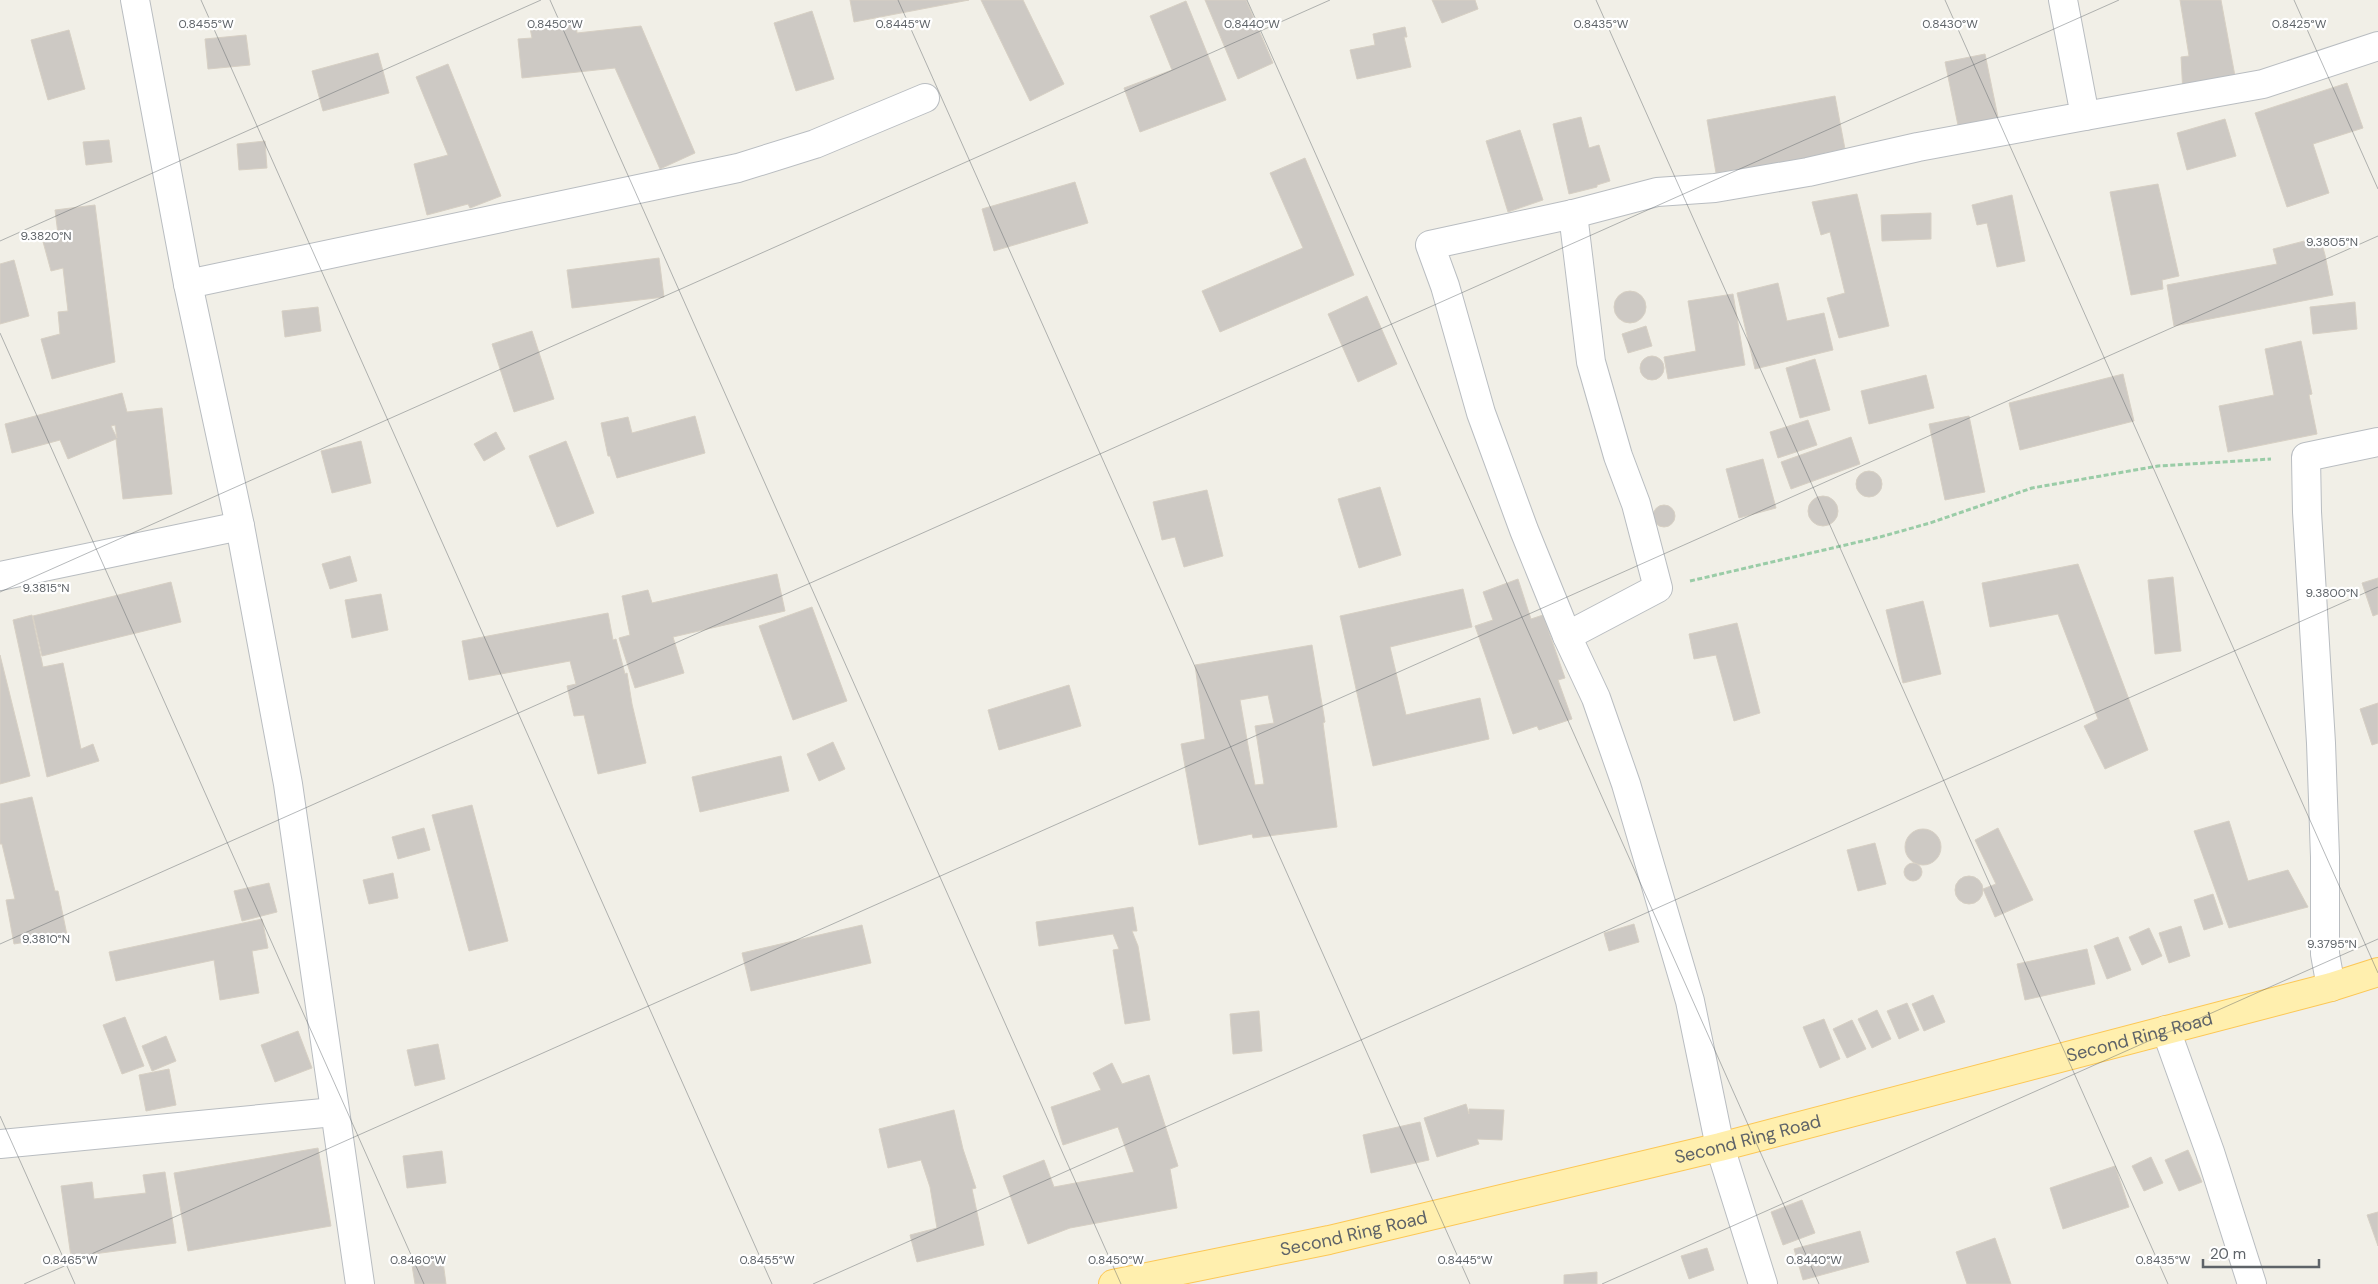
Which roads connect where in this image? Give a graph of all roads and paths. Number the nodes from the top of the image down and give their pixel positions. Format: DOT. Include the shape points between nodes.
graph roads {
  1 [pos="136,0"];
  2 [pos="2063,0"];
  3 [pos="2378,46"];
  4 [pos="925,98"];
  5 [pos="2085,116"];
  6 [pos="1573,214"];
  7 [pos="188,284"];
  8 [pos="2378,442"];
  9 [pos="2306,457"];
  10 [pos="240,526"];
  11 [pos="0,576"];
  12 [pos="1658,588"];
  13 [pos="1567,636"];
  14 [pos="2378,972"];
  15 [pos="2331,987"];
  16 [pos="2166,1030"];
  17 [pos="334,1112"];
  18 [pos="0,1144"];
  19 [pos="1720,1147"];
  20 [pos="1184,1277"];
  21 [pos="360,1284"];
  22 [pos="1113,1284"];
  23 [pos="1763,1284"];
  24 [pos="2252,1284"];
  1 -- 7 [label="street"];
  2 -- 5 [label="street"];
  3 -- 5 [label="street" via="2263,84"];
  4 -- 7 [label="street" via="815,144 738,168"];
  5 -- 6 [label="street" via="1918,147 1808,172 1715,188 1657,192"];
  6 -- 12 [label="street" via="1591,362 1618,456 1636,504"];
  6 -- 13 [label="street" via="1430,245 1481,413"];
  7 -- 10 [label="street"];
  8 -- 9 [label="street"];
  9 -- 12 [label="path" via="2158,466 2032,488 1880,537"];
  9 -- 15 [label="street" via="2322,762 2325,954"];
  10 -- 11 [label="street"];
  10 -- 17 [label="street" via="288,784"];
  12 -- 13 [label="street"];
  13 -- 19 [label="street" via="1596,698 1666,914 1690,1001"];
  14 -- 15 [label="main road, Second Ring Road"];
  15 -- 16 [label="main road, Second Ring Road"];
  16 -- 19 [label="main road, Second Ring Road"];
  16 -- 24 [label="street" via="2210,1152"];
  17 -- 18 [label="street"];
  17 -- 21 [label="street"];
  19 -- 20 [label="main road, Second Ring Road"];
  19 -- 23 [label="street"];
  20 -- 22 [label="main road, Second Ring Road"];
}
